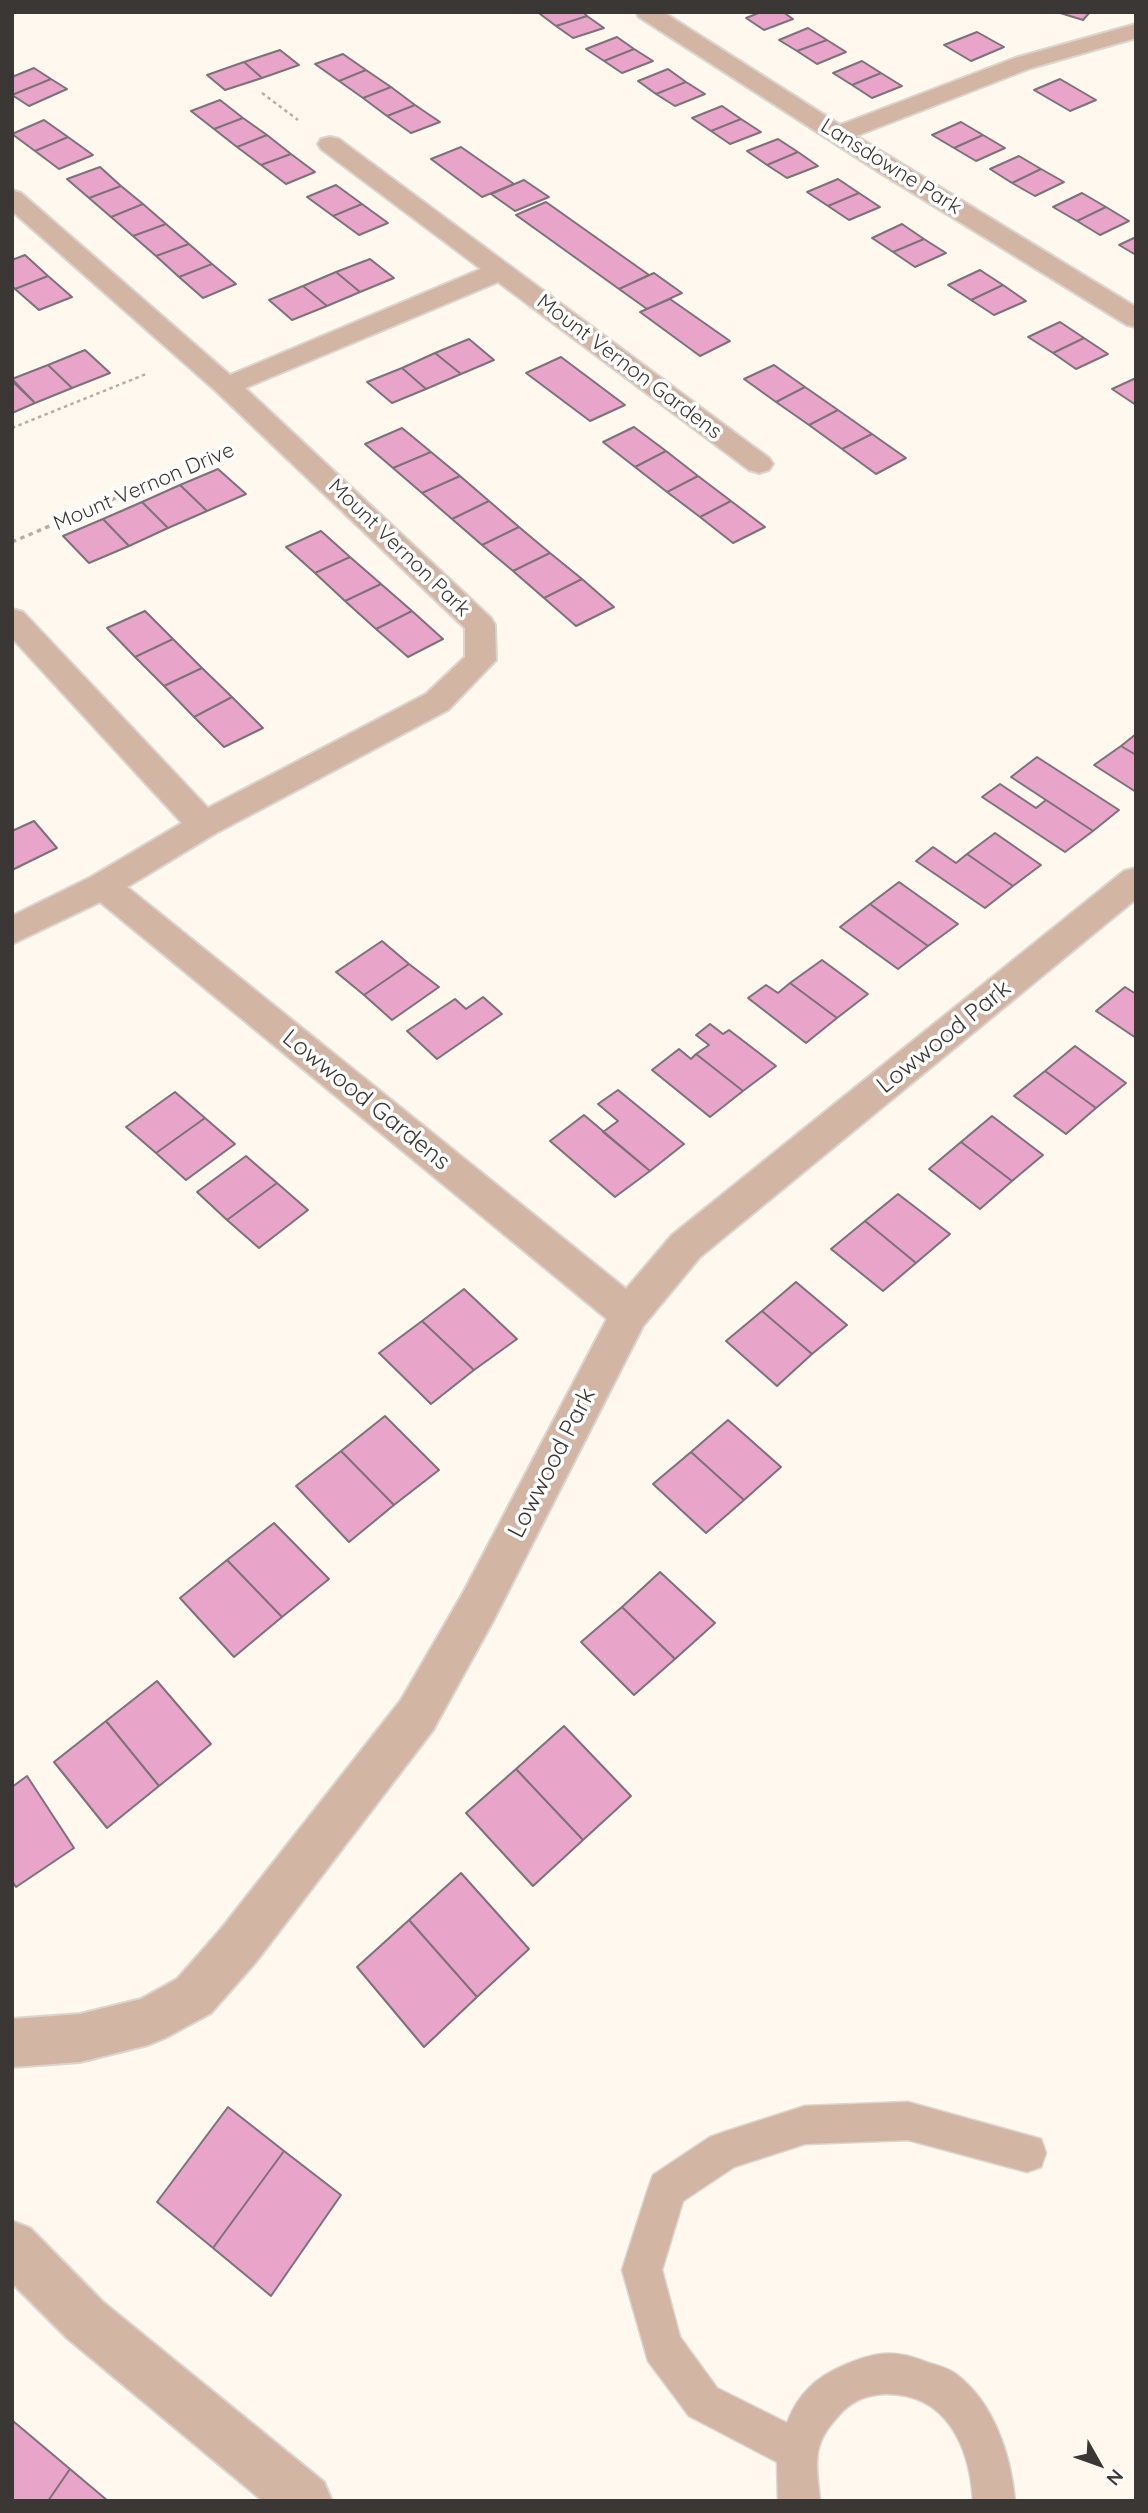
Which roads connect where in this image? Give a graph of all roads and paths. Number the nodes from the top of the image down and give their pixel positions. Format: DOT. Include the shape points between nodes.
graph roads {
  1 [pos="648,12"];
  2 [pos="1136,31"];
  3 [pos="839,134"];
  4 [pos="330,144"];
  5 [pos="12,198"];
  6 [pos="500,271"];
  7 [pos="1136,319"];
  8 [pos="192,355"];
  9 [pos="228,386"];
  10 [pos="12,428"];
  11 [pos="275,431"];
  12 [pos="759,464"];
  13 [pos="12,542"];
  14 [pos="12,619"];
  15 [pos="204,825"];
  16 [pos="1136,880"];
  17 [pos="103,886"];
  18 [pos="12,931"];
  19 [pos="629,1314"];
  20 [pos="12,2043"];
  21 [pos="1027,2153"];
  22 [pos="12,2246"];
  23 [pos="797,2450"];
  24 [pos="305,2501"];
  25 [pos="799,2501"];
  26 [pos="994,2501"];
  1 -- 3 [label="street, Lansdowne Park"];
  2 -- 3 [label="street" via="1023,63"];
  3 -- 7 [label="street, Lansdowne Park"];
  4 -- 6 [label="street, Mount Vernon Gardens"];
  5 -- 8 [label="street, Mount Vernon Park"];
  6 -- 9 [label="street"];
  6 -- 12 [label="street, Mount Vernon Gardens"];
  8 -- 9 [label="street, Mount Vernon Park"];
  8 -- 10 [label="path"];
  9 -- 11 [label="street, Mount Vernon Park"];
  11 -- 13 [label="path, Mount Vernon Drive"];
  11 -- 15 [label="street, Mount Vernon Park" via="480,625 480,660 437,702"];
  14 -- 15 [label="street"];
  15 -- 17 [label="street, Mount Vernon Park"];
  16 -- 19 [label="street, Lowwood Park" via="686,1246"];
  17 -- 18 [label="street, Mount Vernon Park"];
  17 -- 19 [label="street, Lowwood Gardens"];
  19 -- 20 [label="street, Lowwood Park" via="417,1715 238,1946 194,1996 148,2021 80,2038"];
  21 -- 23 [label="lane" via="908,2121 805,2125 724,2151 667,2189 642,2270 662,2347 703,2402"];
  22 -- 24 [label="street" via="85,2320"];
  23 -- 25 [label="lane"];
  23 -- 26 [label="lane" via="811,2417 832,2390 860,2375 892,2370 924,2378 954,2398 976,2427 991,2464"];
}
